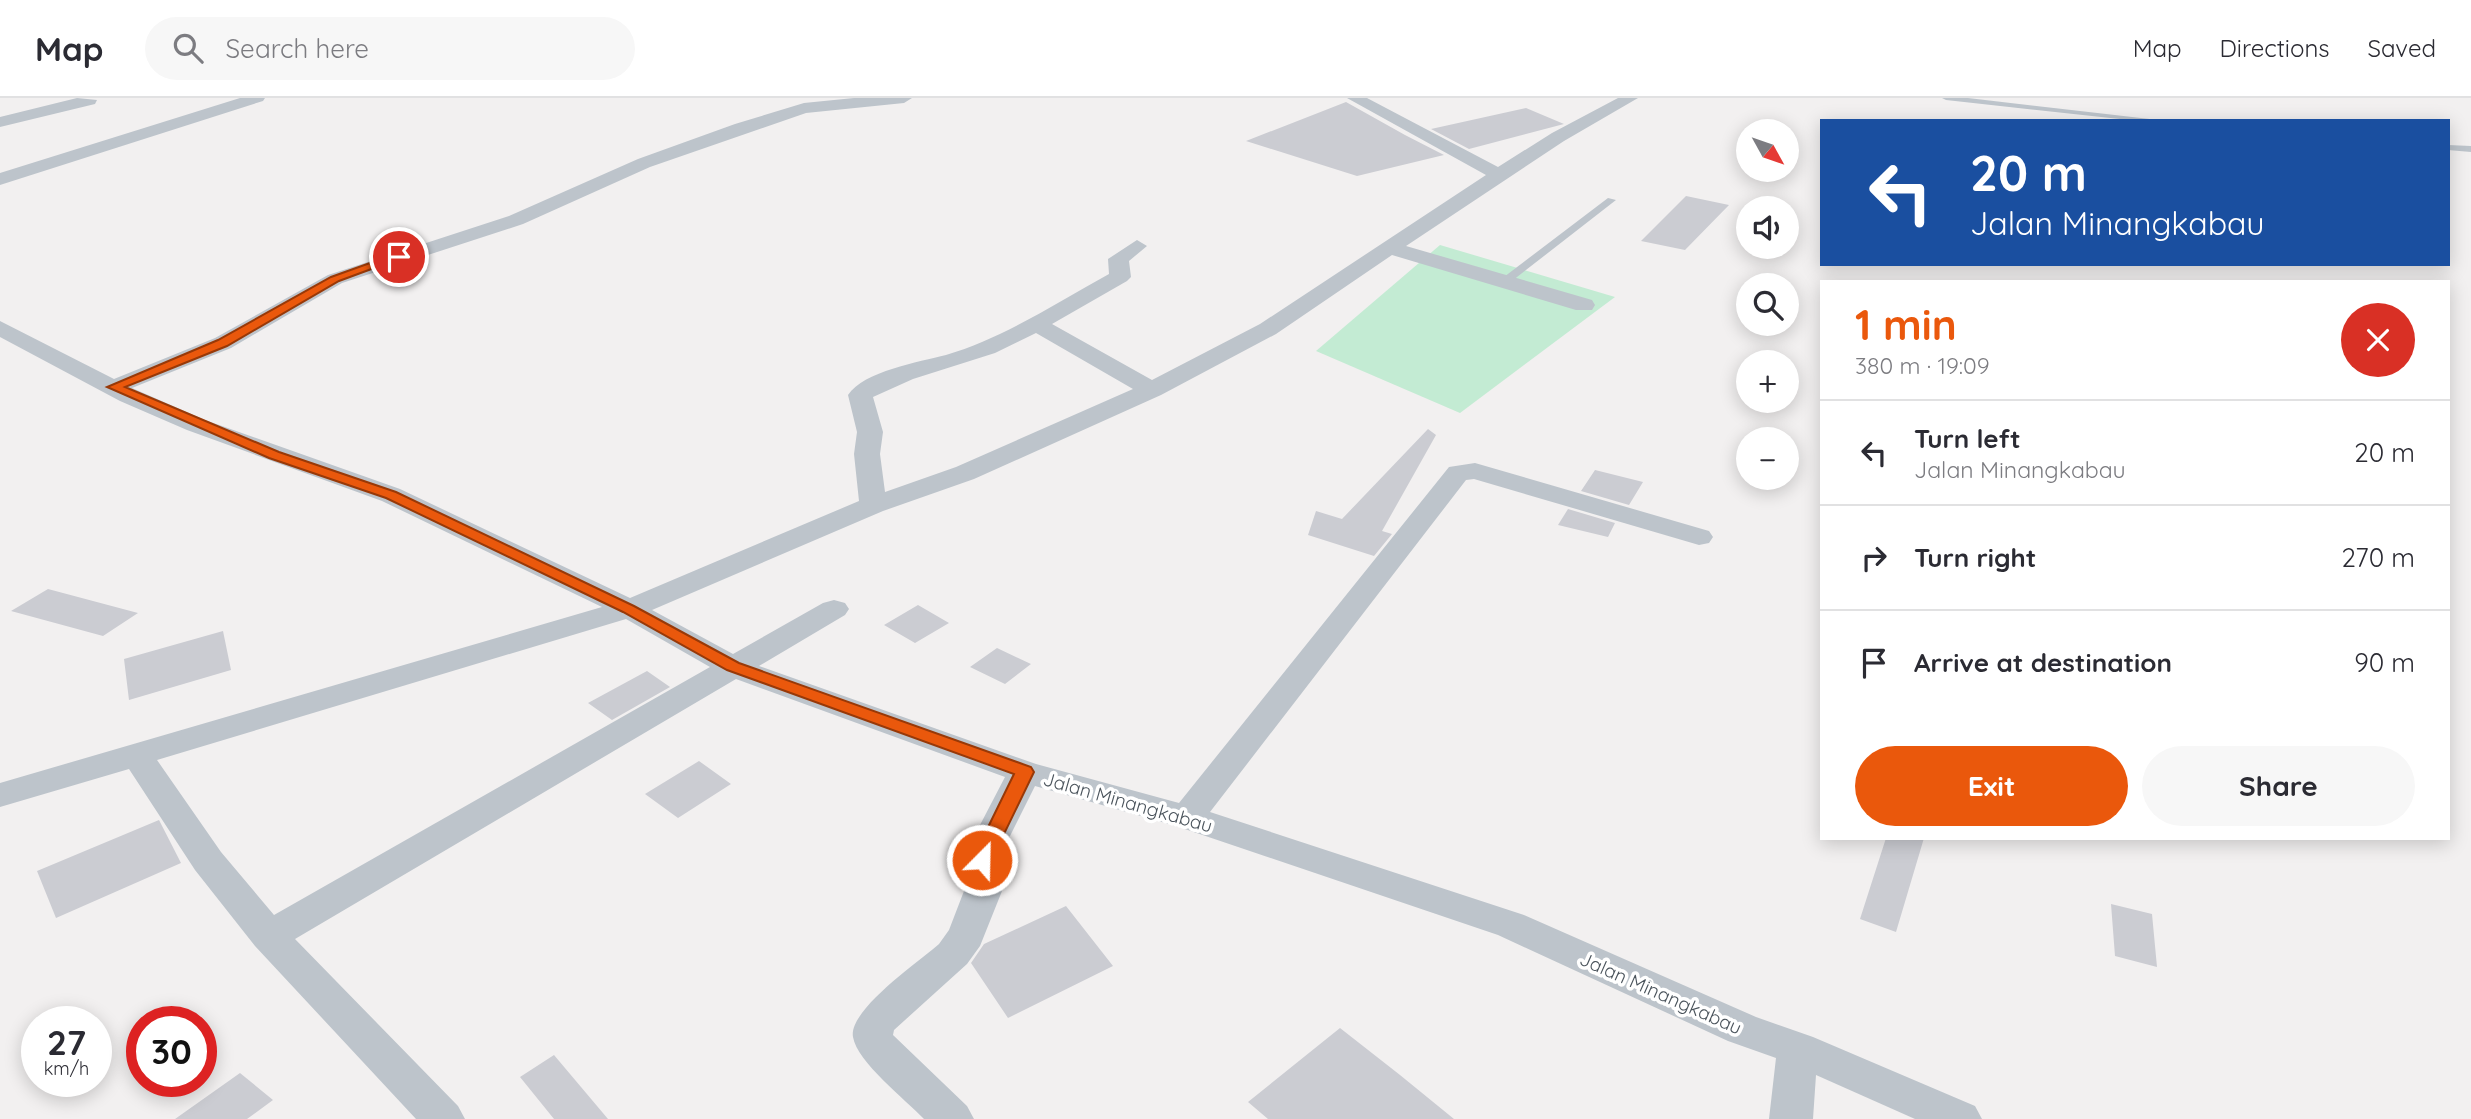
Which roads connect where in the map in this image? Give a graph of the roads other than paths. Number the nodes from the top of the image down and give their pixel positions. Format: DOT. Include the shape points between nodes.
graph roads {
  1 [pos="257,98"];
  2 [pos="904,98"];
  3 [pos="1355,98"];
  4 [pos="1630,98"];
  5 [pos="1946,98"];
  6 [pos="89,100"];
  7 [pos="9,105"];
  8 [pos="28,115"];
  9 [pos="2144,119"];
  10 [pos="0,122"];
  11 [pos="2450,147"];
  12 [pos="2471,149"];
  13 [pos="1499,175"];
  14 [pos="0,179"];
  15 [pos="1611,200"];
  16 [pos="1137,246"];
  17 [pos="1389,248"];
  18 [pos="1504,282"];
  19 [pos="1584,305"];
  20 [pos="1036,324"];
  21 [pos="0,328"];
  22 [pos="114,387"];
  23 [pos="1152,390"];
  24 [pos="873,505"];
  25 [pos="1699,537"];
  26 [pos="629,609"];
  27 [pos="834,609"];
  28 [pos="733,667"];
  29 [pos="136,754"];
  30 [pos="1025,772"];
  31 [pos="0,795"];
  32 [pos="1187,817"];
  33 [pos="270,936"];
  34 [pos="1798,1049"];
  35 [pos="443,1119"];
  36 [pos="952,1119"];
  37 [pos="1791,1119"];
  38 [pos="1960,1119"];
  1 -- 14 [label="street"];
  2 -- 22 [label="street" via="791,111 692,145 516,220 335,279 223,343"];
  3 -- 13 [label="street"];
  4 -- 13 [label="street"];
  5 -- 9 [label="lane"];
  6 -- 8 [label="street"];
  7 -- 8 [label="street"];
  8 -- 10 [label="street"];
  11 -- 12 [label="lane"];
  13 -- 17 [label="street"];
  15 -- 18 [label="lane"];
  16 -- 20 [label="street" via="1118,259 1120,277"];
  17 -- 18 [label="street"];
  17 -- 23 [label="street" via="1268,329"];
  18 -- 19 [label="street"];
  20 -- 23 [label="street"];
  20 -- 24 [label="street" via="987,348 888,380 860,395 870,432 867,454"];
  21 -- 22 [label="street, Jalan Minangkabau"];
  22 -- 26 [label="street, Jalan Minangkabau" via="274,455 391,495"];
  23 -- 24 [label="street" via="965,473"];
  24 -- 26 [label="street"];
  25 -- 32 [label="street" via="1475,471 1458,473"];
  26 -- 28 [label="street, Jalan Minangkabau"];
  26 -- 29 [label="street"];
  27 -- 28 [label="street"];
  28 -- 30 [label="street, Jalan Minangkabau"];
  28 -- 33 [label="street"];
  29 -- 31 [label="street"];
  29 -- 33 [label="street" via="208,861"];
  30 -- 32 [label="street, Jalan Minangkabau"];
  30 -- 36 [label="street" via="985,850 983,891 966,936 953,954 877,1021 872,1037"];
  32 -- 34 [label="street, Jalan Minangkabau" via="1511,925 1742,1029"];
  33 -- 35 [label="street"];
  34 -- 37 [label="street"];
  34 -- 38 [label="street, Jalan Minangkabau"];
}
